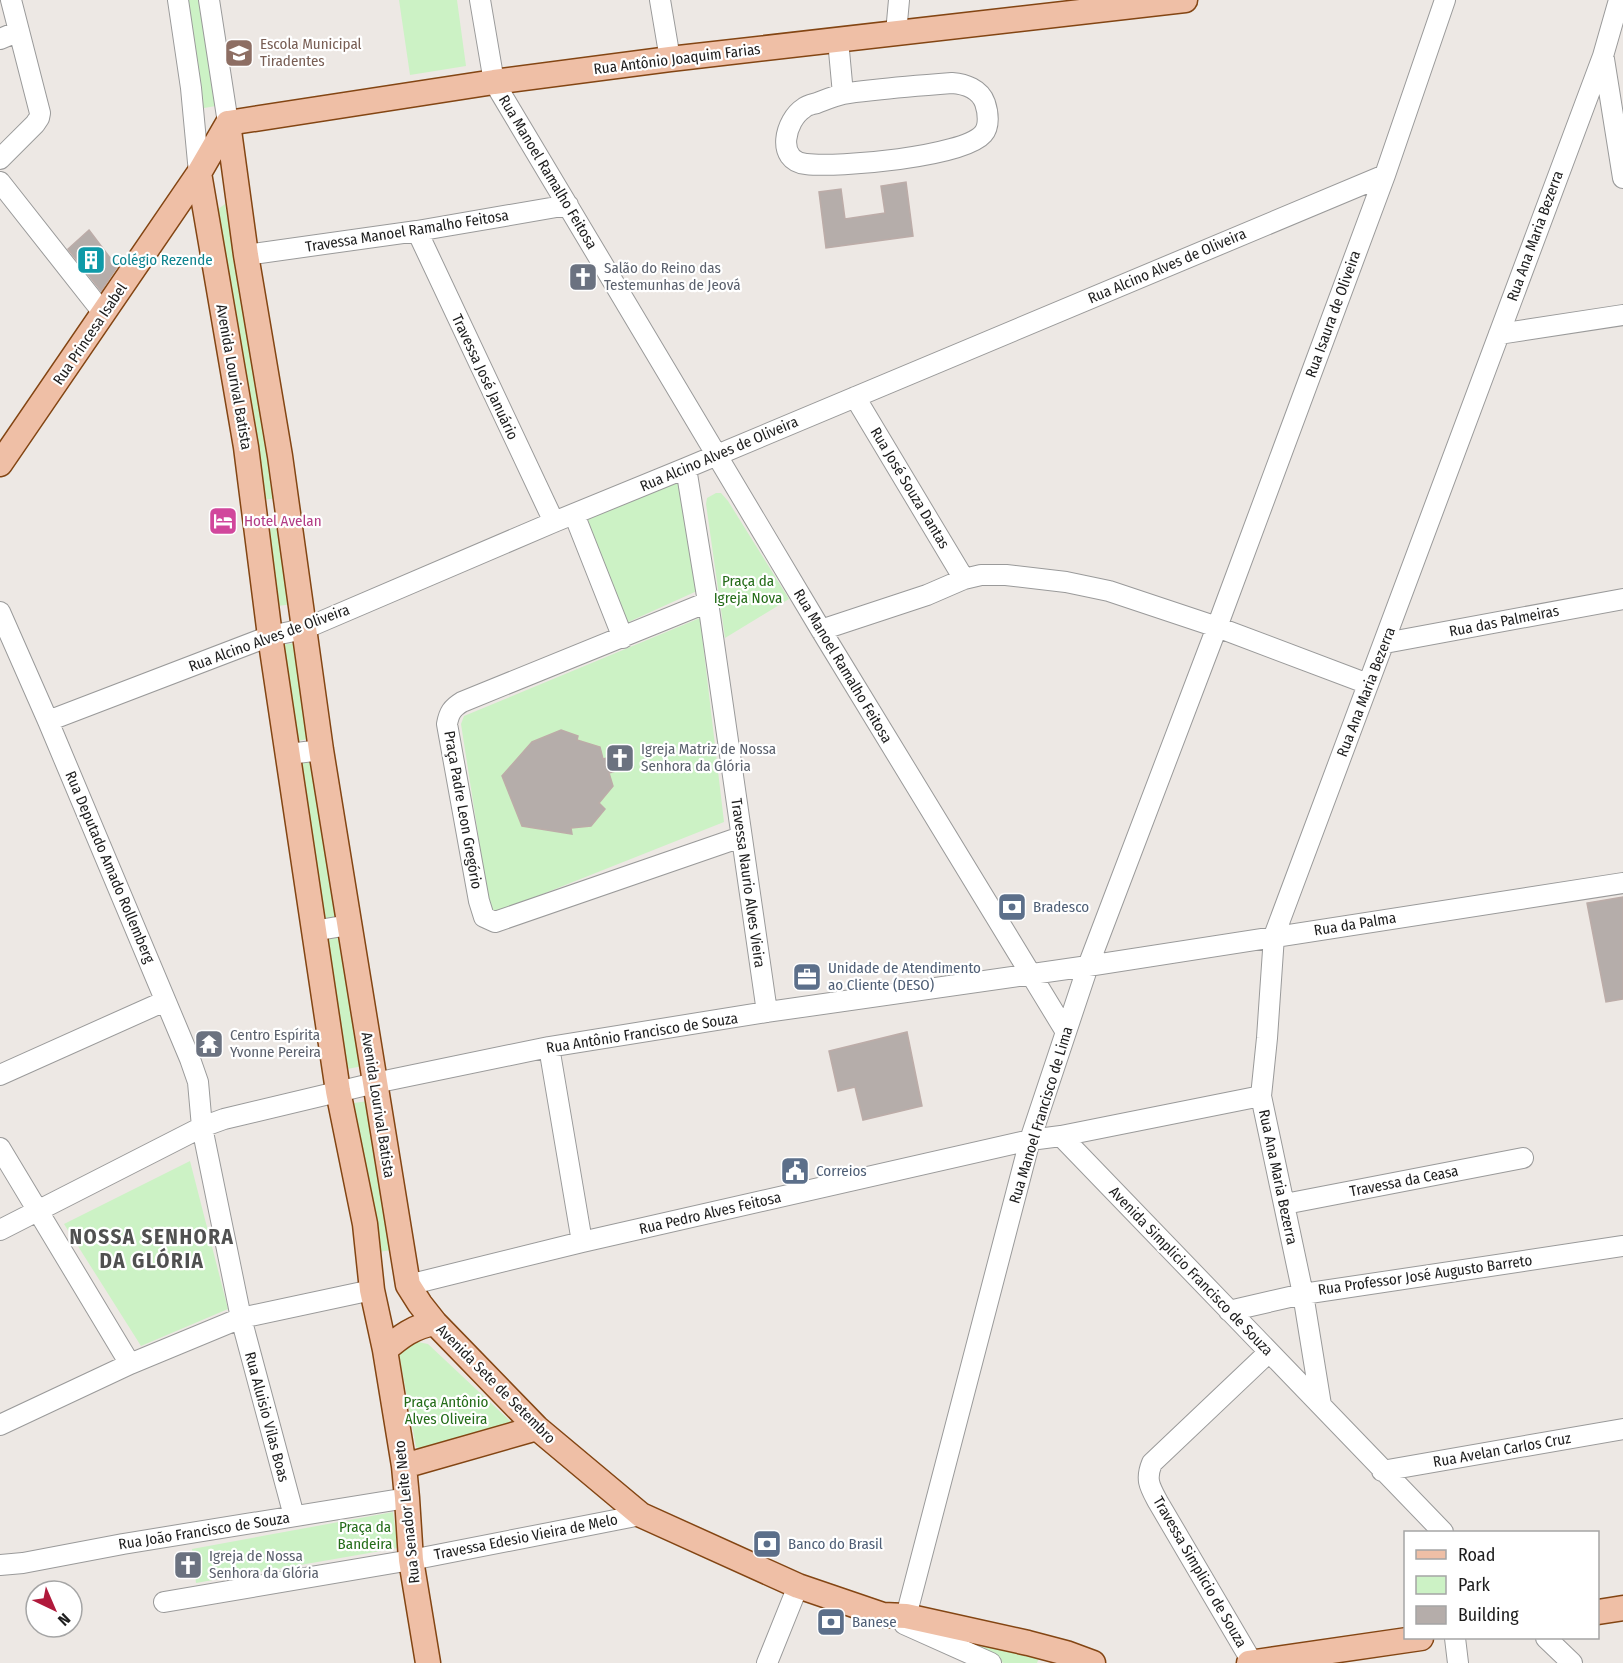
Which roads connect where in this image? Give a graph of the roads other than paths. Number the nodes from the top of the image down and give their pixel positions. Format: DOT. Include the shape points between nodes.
graph roads {
  1 [pos="11,0"];
  2 [pos="178,0"];
  3 [pos="210,0"];
  4 [pos="480,0"];
  5 [pos="660,0"];
  6 [pos="899,0"];
  7 [pos="1185,0"];
  8 [pos="1445,0"];
  9 [pos="1619,0"];
  10 [pos="1102,5"];
  11 [pos="20,31"];
  12 [pos="896,33"];
  13 [pos="0,39"];
  14 [pos="838,40"];
  15 [pos="1604,56"];
  16 [pos="670,59"];
  17 [pos="494,82"];
  18 [pos="843,94"];
  19 [pos="228,123"];
  20 [pos="0,159"];
  21 [pos="1622,166"];
  22 [pos="199,173"];
  23 [pos="1385,175"];
  24 [pos="3,191"];
  25 [pos="568,205"];
  26 [pos="417,231"];
  27 [pos="246,255"];
  28 [pos="104,314"];
  29 [pos="1623,315"];
  30 [pos="1499,334"];
  31 [pos="855,397"];
  32 [pos="717,455"];
  33 [pos="0,464"];
  34 [pos="686,468"];
  35 [pos="574,514"];
  36 [pos="554,522"];
  37 [pos="964,579"];
  38 [pos="1623,599"];
  39 [pos="708,602"];
  40 [pos="0,612"];
  41 [pos="1218,627"];
  42 [pos="304,628"];
  43 [pos="820,630"];
  44 [pos="270,636"];
  45 [pos="623,638"];
  46 [pos="1385,643"];
  47 [pos="1368,684"];
  48 [pos="48,721"];
  49 [pos="321,750"];
  50 [pos="289,754"];
  51 [pos="741,837"];
  52 [pos="1623,883"];
  53 [pos="349,925"];
  54 [pos="313,931"];
  55 [pos="1274,936"];
  56 [pos="1088,966"];
  57 [pos="1032,975"];
  58 [pos="165,1001"];
  59 [pos="767,1012"];
  60 [pos="1066,1032"];
  61 [pos="549,1047"];
  62 [pos="0,1075"];
  63 [pos="375,1083"];
  64 [pos="338,1091"];
  65 [pos="1261,1096"];
  66 [pos="202,1127"];
  67 [pos="1061,1136"];
  68 [pos="1030,1140"];
  69 [pos="0,1148"];
  70 [pos="1523,1158"];
  71 [pos="1285,1204"];
  72 [pos="37,1211"];
  73 [pos="0,1230"];
  74 [pos="582,1242"];
  75 [pos="1623,1246"];
  76 [pos="408,1285"];
  77 [pos="372,1290"];
  78 [pos="1303,1294"];
  79 [pos="1229,1311"];
  80 [pos="241,1318"];
  81 [pos="435,1323"];
  82 [pos="385,1350"];
  83 [pos="1269,1352"];
  84 [pos="129,1364"];
  85 [pos="1321,1405"];
  86 [pos="0,1425"];
  87 [pos="537,1428"];
  88 [pos="1623,1429"];
  89 [pos="404,1466"];
  90 [pos="1382,1471"];
  91 [pos="407,1498"];
  92 [pos="641,1515"];
  93 [pos="294,1516"];
  94 [pos="1441,1531"];
  95 [pos="411,1560"];
  96 [pos="0,1565"];
  97 [pos="798,1586"];
  98 [pos="164,1602"];
  99 [pos="1623,1608"];
  100 [pos="1599,1612"];
  101 [pos="897,1618"];
  102 [pos="1414,1639"];
  103 [pos="1455,1639"];
  104 [pos="1547,1639"];
  105 [pos="1064,1658"];
  106 [pos="428,1663"];
  107 [pos="767,1663"];
  108 [pos="991,1663"];
  109 [pos="1093,1663"];
  110 [pos="1250,1663"];
  111 [pos="1458,1663"];
  112 [pos="1572,1663"];
  1 -- 11 [label="street"];
  2 -- 22 [label="street, Avenida Lourival Batista"];
  3 -- 19 [label="street, Avenida Lourival Batista"];
  4 -- 17 [label="street"];
  5 -- 16 [label="street"];
  6 -- 12 [label="street"];
  7 -- 10 [label="main road, Rua Antônio Joaquim Farias"];
  8 -- 23 [label="street, Rua Isaura de Oliveira"];
  9 -- 15 [label="street, Rua Ana Maria Bezerra"];
  10 -- 12 [label="main road, Rua Antônio Joaquim Farias"];
  11 -- 13 [label="street"];
  11 -- 20 [label="street" via="40,113 35,124"];
  12 -- 14 [label="main road, Rua Antônio Joaquim Farias"];
  14 -- 16 [label="main road, Rua Antônio Joaquim Farias"];
  14 -- 18 [label="street"];
  15 -- 21 [label="street"];
  15 -- 30 [label="street, Rua Ana Maria Bezerra"];
  16 -- 17 [label="main road, Rua Antônio Joaquim Farias"];
  17 -- 19 [label="main road, Rua Antônio Joaquim Farias"];
  17 -- 25 [label="street, Rua Manoel Ramalho Feitosa"];
  18 -- 18 [label="street" via="804,107 795,116 785,141 797,162 856,164 925,155 972,142 983,134 988,123 984,101 967,85 952,82"];
  19 -- 22 [label="main road"];
  19 -- 27 [label="main road, Avenida Lourival Batista"];
  22 -- 28 [label="main road, Rua Princesa Isabel"];
  22 -- 44 [label="main road, Avenida Lourival Batista" via="246,447"];
  23 -- 31 [label="street, Rua Alcino Alves de Oliveira"];
  23 -- 41 [label="street, Rua Isaura de Oliveira"];
  24 -- 28 [label="street"];
  25 -- 26 [label="street, Travessa Manoel Ramalho Feitosa"];
  25 -- 32 [label="street, Rua Manoel Ramalho Feitosa"];
  26 -- 27 [label="street, Travessa Manoel Ramalho Feitosa"];
  26 -- 36 [label="street, Travessa José Januário"];
  27 -- 42 [label="main road, Avenida Lourival Batista"];
  28 -- 33 [label="main road, Rua Princesa Isabel"];
  29 -- 30 [label="street"];
  30 -- 46 [label="street, Rua Ana Maria Bezerra"];
  31 -- 32 [label="street, Rua Alcino Alves de Oliveira"];
  31 -- 37 [label="street, Rua José Souza Dantas"];
  32 -- 34 [label="street, Rua Alcino Alves de Oliveira"];
  32 -- 43 [label="street, Rua Manoel Ramalho Feitosa"];
  34 -- 35 [label="street, Rua Alcino Alves de Oliveira"];
  34 -- 39 [label="street, Travessa Naurio Alves Vieira"];
  35 -- 36 [label="street, Rua Alcino Alves de Oliveira"];
  35 -- 45 [label="street"];
  36 -- 42 [label="street, Rua Alcino Alves de Oliveira"];
  37 -- 41 [label="street" via="1006,575 1084,585"];
  37 -- 43 [label="street"];
  38 -- 46 [label="street, Rua das Palmeiras"];
  39 -- 45 [label="street, Praça Padre Leon Gregório"];
  39 -- 51 [label="street, Travessa Naurio Alves Vieira"];
  40 -- 48 [label="street, Rua Deputado Amado Rollemberg"];
  41 -- 47 [label="street"];
  41 -- 56 [label="street, Rua Manoel Francisco de Lima"];
  42 -- 44 [label="street, Rua Alcino Alves de Oliveira"];
  42 -- 49 [label="main road, Avenida Lourival Batista"];
  43 -- 57 [label="street, Rua Manoel Ramalho Feitosa"];
  44 -- 48 [label="street, Rua Alcino Alves de Oliveira"];
  44 -- 50 [label="main road, Avenida Lourival Batista"];
  45 -- 51 [label="street, Praça Padre Leon Gregório" via="462,702 448,715 484,917 495,922"];
  46 -- 47 [label="street, Rua Ana Maria Bezerra"];
  47 -- 55 [label="street, Rua Ana Maria Bezerra"];
  48 -- 58 [label="street, Rua Deputado Amado Rollemberg"];
  49 -- 50 [label="street"];
  49 -- 53 [label="main road, Avenida Lourival Batista"];
  50 -- 54 [label="main road, Avenida Lourival Batista"];
  51 -- 59 [label="street, Travessa Naurio Alves Vieira"];
  52 -- 55 [label="street, Rua da Palma"];
  53 -- 54 [label="street"];
  53 -- 63 [label="main road, Avenida Lourival Batista"];
  54 -- 64 [label="main road, Avenida Lourival Batista"];
  55 -- 56 [label="street, Rua da Palma"];
  55 -- 65 [label="street, Rua Ana Maria Bezerra"];
  56 -- 57 [label="street, Rua Antônio Francisco de Souza"];
  56 -- 60 [label="street, Rua Manoel Francisco de Lima"];
  57 -- 59 [label="street, Rua Antônio Francisco de Souza"];
  57 -- 60 [label="street, Rua Manoel Ramalho Feitosa"];
  58 -- 62 [label="street"];
  58 -- 66 [label="street, Rua Deputado Amado Rollemberg" via="198,1082"];
  59 -- 61 [label="street, Rua Antônio Francisco de Souza"];
  60 -- 68 [label="street, Rua Manoel Francisco de Lima"];
  61 -- 63 [label="street, Rua Antônio Francisco de Souza"];
  61 -- 74 [label="street"];
  63 -- 64 [label="street, Rua Antônio Francisco de Souza"];
  63 -- 76 [label="main road, Avenida Lourival Batista"];
  64 -- 66 [label="street, Rua Antônio Francisco de Souza"];
  64 -- 77 [label="main road, Avenida Lourival Batista" via="365,1224"];
  65 -- 67 [label="street, Rua Pedro Alves Feitosa"];
  65 -- 71 [label="street, Rua Ana Maria Bezerra"];
  66 -- 72 [label="street, Rua Antônio Francisco de Souza"];
  66 -- 80 [label="street, Rua Aluisio Vilas Boas"];
  67 -- 68 [label="street, Rua Pedro Alves Feitosa"];
  67 -- 79 [label="street, Avenida Simplicio Francisco de Souza"];
  68 -- 74 [label="street, Rua Pedro Alves Feitosa"];
  68 -- 101 [label="street, Rua Manoel Francisco de Lima"];
  69 -- 72 [label="street"];
  70 -- 71 [label="street, Travessa da Ceasa"];
  71 -- 78 [label="street, Rua Ana Maria Bezerra"];
  72 -- 73 [label="street, Rua Antônio Francisco de Souza"];
  72 -- 84 [label="street"];
  74 -- 76 [label="street, Rua Pedro Alves Feitosa"];
  75 -- 78 [label="street, Rua Professor José Augusto Barreto"];
  76 -- 81 [label="main road, Avenida Sete de Setembro"];
  77 -- 80 [label="street"];
  77 -- 82 [label="main road, Rua Senador Leite Neto"];
  78 -- 79 [label="street, Rua Professor José Augusto Barreto"];
  78 -- 85 [label="street, Rua Ana Maria Bezerra"];
  79 -- 83 [label="street, Avenida Simplicio Francisco de Souza"];
  80 -- 84 [label="street"];
  80 -- 93 [label="street, Rua Aluisio Vilas Boas"];
  81 -- 82 [label="main road" via="409,1331"];
  81 -- 87 [label="main road, Avenida Sete de Setembro"];
  82 -- 89 [label="main road, Rua Senador Leite Neto"];
  83 -- 85 [label="street, Avenida Simplicio Francisco de Souza"];
  83 -- 110 [label="street, Travessa Simplicio de Souza" via="1152,1463 1148,1473 1158,1502"];
  84 -- 86 [label="street"];
  85 -- 90 [label="street, Avenida Simplicio Francisco de Souza"];
  87 -- 89 [label="main road"];
  87 -- 92 [label="main road, Avenida Sete de Setembro"];
  88 -- 90 [label="street, Rua Avelan Carlos Cruz"];
  89 -- 91 [label="main road, Rua Senador Leite Neto"];
  90 -- 94 [label="street, Avenida Simplicio Francisco de Souza"];
  91 -- 93 [label="street, Rua João Francisco de Souza"];
  91 -- 95 [label="main road, Rua Senador Leite Neto"];
  92 -- 95 [label="street, Travessa Edesio Vieira de Melo"];
  92 -- 97 [label="main road, Avenida Sete de Setembro"];
  93 -- 96 [label="street, Rua João Francisco de Souza"];
  95 -- 98 [label="street"];
  95 -- 106 [label="main road, Rua Senador Leite Neto"];
  97 -- 101 [label="main road, Avenida Sete de Setembro"];
  97 -- 107 [label="street"];
  99 -- 100 [label="main road"];
  101 -- 105 [label="main road, Avenida Sete de Setembro"];
  101 -- 108 [label="street, Avenida Sete de Setembro"];
  102 -- 110 [label="main road"];
  103 -- 111 [label="street"];
  104 -- 112 [label="street"];
  105 -- 109 [label="main road, Avenida Sete de Setembro"];
}
